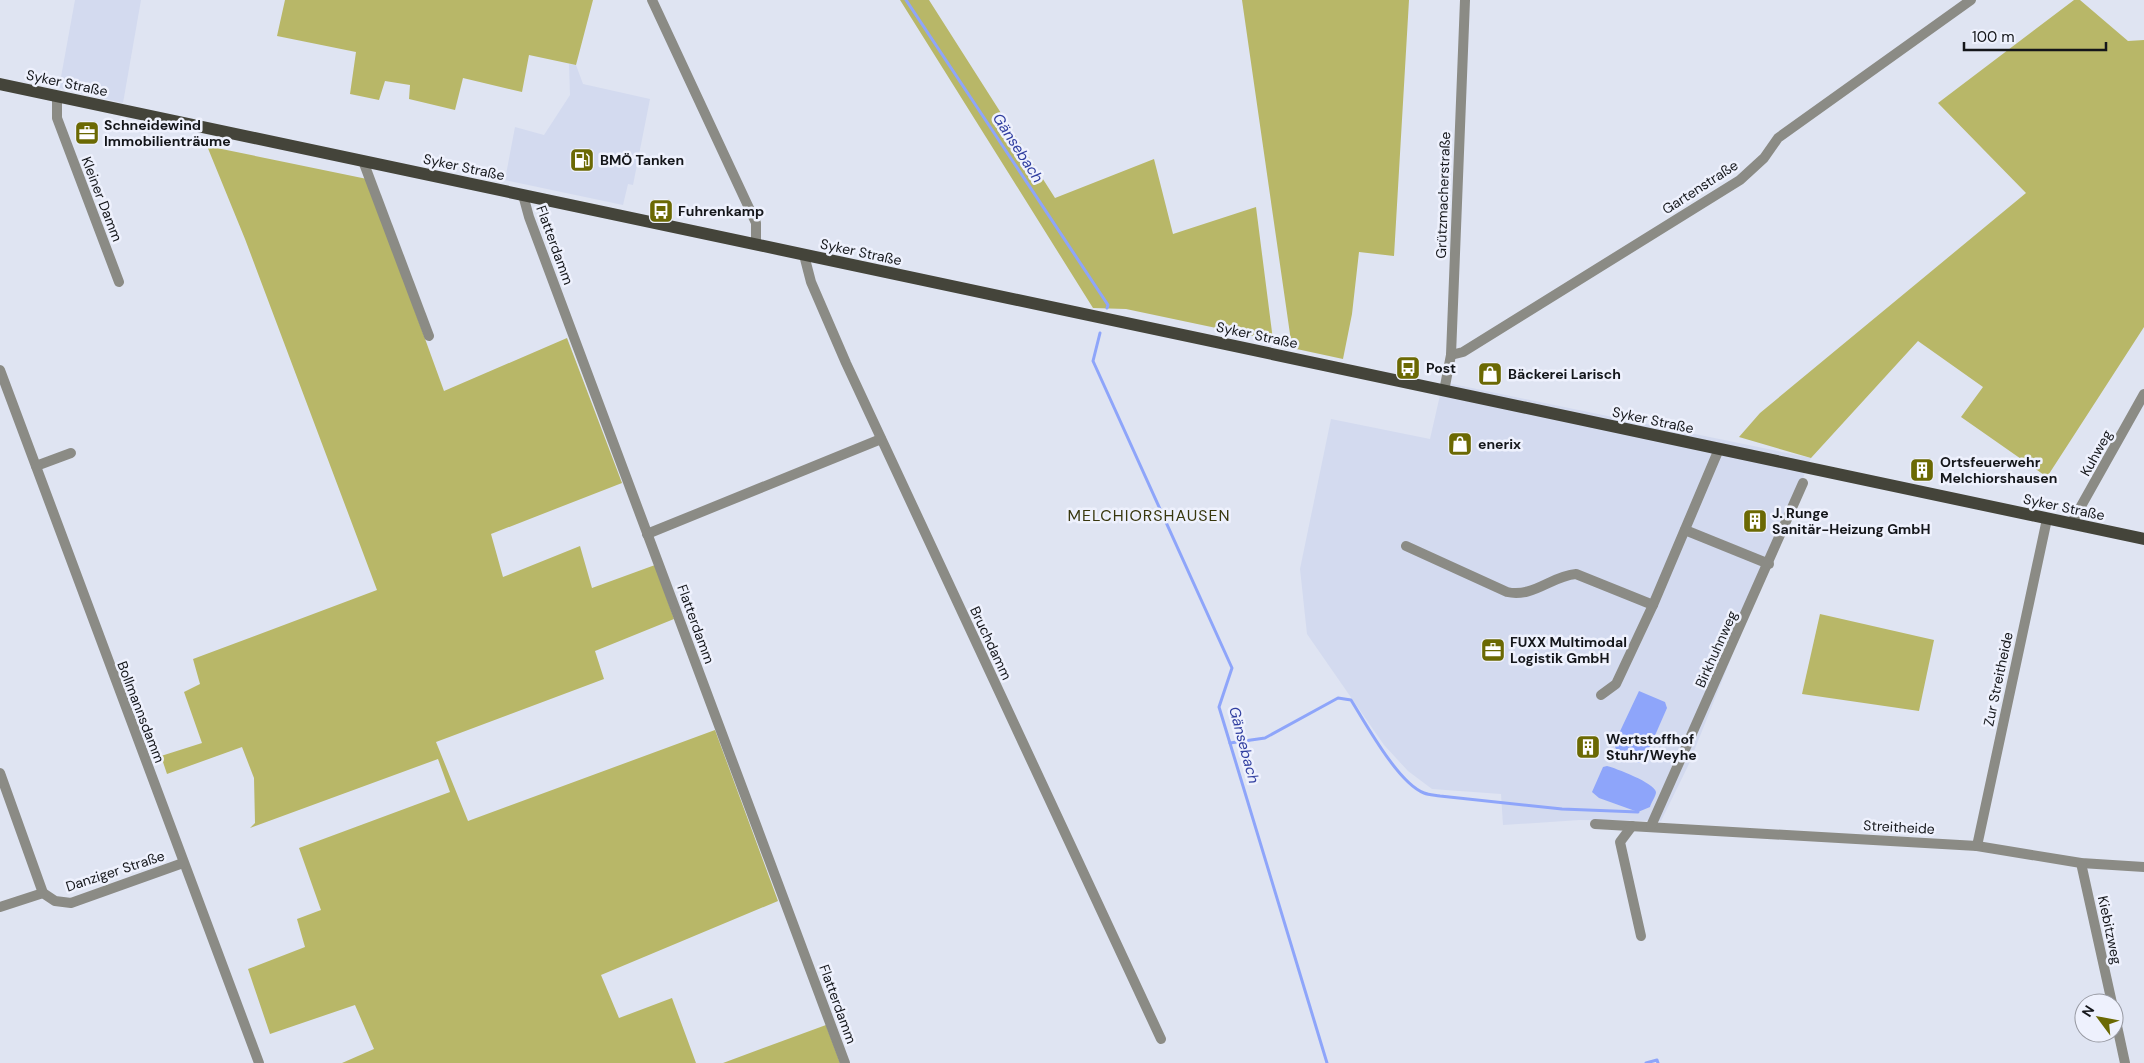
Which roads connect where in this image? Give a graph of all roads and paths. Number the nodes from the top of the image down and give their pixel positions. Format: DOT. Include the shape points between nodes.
graph roads {
  1 [pos="652,0"];
  2 [pos="1465,0"];
  3 [pos="1971,0"];
  4 [pos="0,84"];
  5 [pos="57,97"];
  6 [pos="363,161"];
  7 [pos="523,195"];
  8 [pos="756,244"];
  9 [pos="804,255"];
  10 [pos="119,282"];
  11 [pos="429,336"];
  12 [pos="1451,355"];
  13 [pos="0,370"];
  14 [pos="1444,391"];
  15 [pos="2144,394"];
  16 [pos="881,439"];
  17 [pos="1718,449"];
  18 [pos="70,453"];
  19 [pos="36,466"];
  20 [pos="1803,483"];
  21 [pos="2046,519"];
  22 [pos="2071,524"];
  23 [pos="1685,530"];
  24 [pos="647,534"];
  25 [pos="2144,539"];
  26 [pos="1406,546"];
  27 [pos="1769,564"];
  28 [pos="1652,605"];
  29 [pos="1601,695"];
  30 [pos="0,773"];
  31 [pos="1595,824"];
  32 [pos="1632,826"];
  33 [pos="1651,826"];
  34 [pos="1977,846"];
  35 [pos="183,863"];
  36 [pos="2081,863"];
  37 [pos="2144,867"];
  38 [pos="43,892"];
  39 [pos="0,908"];
  40 [pos="1641,936"];
  41 [pos="2110,993"];
  42 [pos="1161,1039"];
  43 [pos="2121,1043"];
  44 [pos="259,1063"];
  45 [pos="845,1063"];
  46 [pos="2125,1063"];
  1 -- 8 [label="street" via="756,223"];
  2 -- 12 [label="street, Grützmacherstraße"];
  3 -- 12 [label="street, Gartenstraße" via="1778,138 1764,158 1740,180 1463,352"];
  4 -- 5 [label="main road, Syker Straße"];
  5 -- 6 [label="main road, Syker Straße"];
  5 -- 10 [label="street, Kleiner Damm" via="57,118"];
  6 -- 7 [label="main road, Syker Straße"];
  6 -- 11 [label="street"];
  7 -- 8 [label="main road, Syker Straße"];
  7 -- 24 [label="street, Flatterdamm"];
  8 -- 9 [label="main road, Syker Straße"];
  9 -- 14 [label="main road, Syker Straße"];
  9 -- 16 [label="street, Bruchdamm" via="811,282"];
  12 -- 14 [label="street, Grützmacherstraße"];
  13 -- 19 [label="street, Bollmannsdamm"];
  14 -- 17 [label="main road, Syker Straße"];
  15 -- 22 [label="street, Kuhweg"];
  16 -- 24 [label="street"];
  16 -- 42 [label="street, Bruchdamm"];
  17 -- 21 [label="main road, Syker Straße"];
  17 -- 23 [label="street"];
  18 -- 19 [label="street"];
  19 -- 35 [label="street, Bollmannsdamm"];
  20 -- 27 [label="street, Birkhuhnweg"];
  21 -- 22 [label="main road, Syker Straße"];
  21 -- 34 [label="street, Zur Streitheide"];
  22 -- 25 [label="main road, Syker Straße"];
  23 -- 27 [label="street"];
  23 -- 28 [label="street"];
  24 -- 45 [label="street, Flatterdamm"];
  26 -- 28 [label="street" via="1507,592 1529,592 1566,575 1576,574"];
  27 -- 33 [label="street, Birkhuhnweg"];
  28 -- 29 [label="street" via="1616,684"];
  30 -- 38 [label="street"];
  31 -- 32 [label="street, Streitheide"];
  32 -- 33 [label="street, Streitheide"];
  32 -- 40 [label="street" via="1620,842"];
  33 -- 34 [label="street, Streitheide"];
  34 -- 36 [label="street, Streitheide"];
  35 -- 38 [label="street, Danziger Straße" via="71,903 55,901"];
  35 -- 44 [label="street, Bollmannsdamm"];
  36 -- 37 [label="street, Streitheide"];
  36 -- 41 [label="street, Kiebitzweg"];
  38 -- 39 [label="street"];
  43 -- 46 [label="street"];
}
